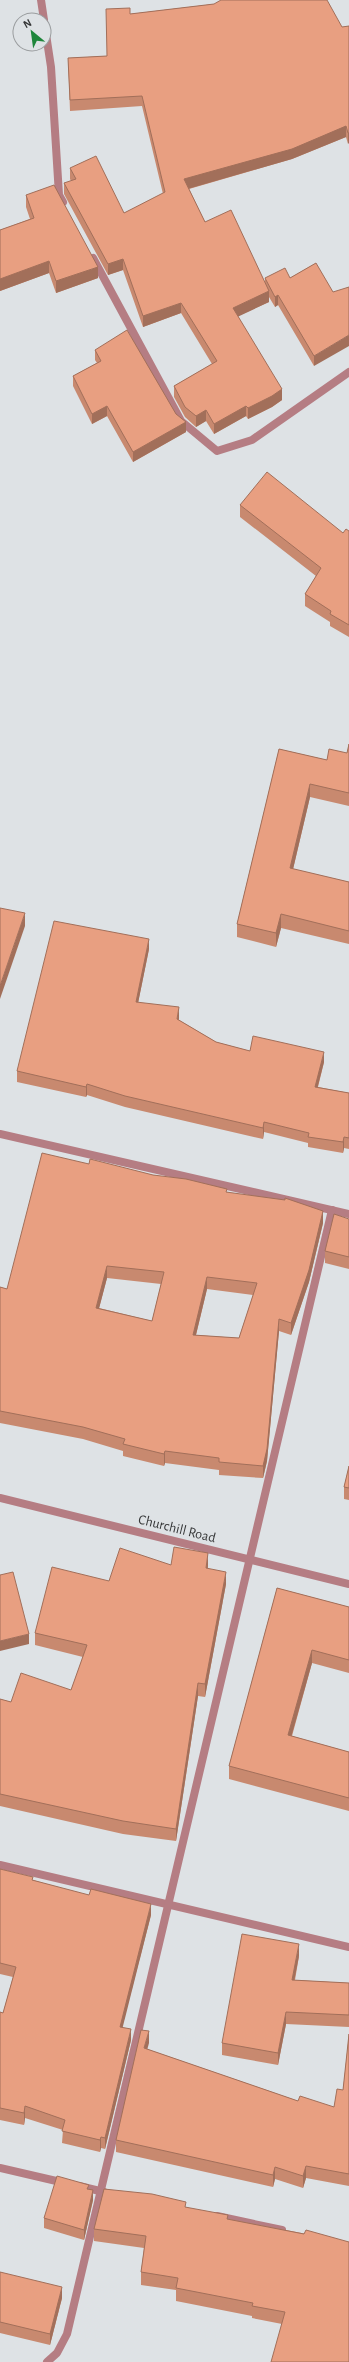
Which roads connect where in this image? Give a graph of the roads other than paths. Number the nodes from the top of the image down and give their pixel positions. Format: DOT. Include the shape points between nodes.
graph roads {
  1 [pos="41,0"];
  2 [pos="43,12"];
  3 [pos="49,52"];
  4 [pos="66,209"];
  5 [pos="88,250"];
  6 [pos="349,372"];
  7 [pos="0,1134"];
  8 [pos="332,1210"];
  9 [pos="349,1214"];
  10 [pos="0,1498"];
  11 [pos="248,1560"];
  12 [pos="349,1584"];
  13 [pos="0,1865"];
  14 [pos="167,1904"];
  15 [pos="349,1947"];
  16 [pos="0,2168"];
  17 [pos="101,2191"];
  18 [pos="116,2194"];
  19 [pos="209,2214"];
  20 [pos="295,2232"];
  21 [pos="47,2362"];
  1 -- 2 [label="street"];
  3 -- 4 [label="street" via="59,195"];
  5 -- 6 [label="street" via="181,421 217,452 252,440"];
  7 -- 8 [label="street"];
  8 -- 9 [label="street"];
  8 -- 11 [label="street"];
  10 -- 11 [label="street, Churchill Road"];
  11 -- 12 [label="street, Churchill Road"];
  11 -- 14 [label="street"];
  13 -- 14 [label="street"];
  14 -- 15 [label="street"];
  14 -- 17 [label="street"];
  16 -- 17 [label="street"];
  17 -- 18 [label="street"];
  17 -- 21 [label="street" via="67,2334 57,2353"];
  19 -- 20 [label="street"];
}
